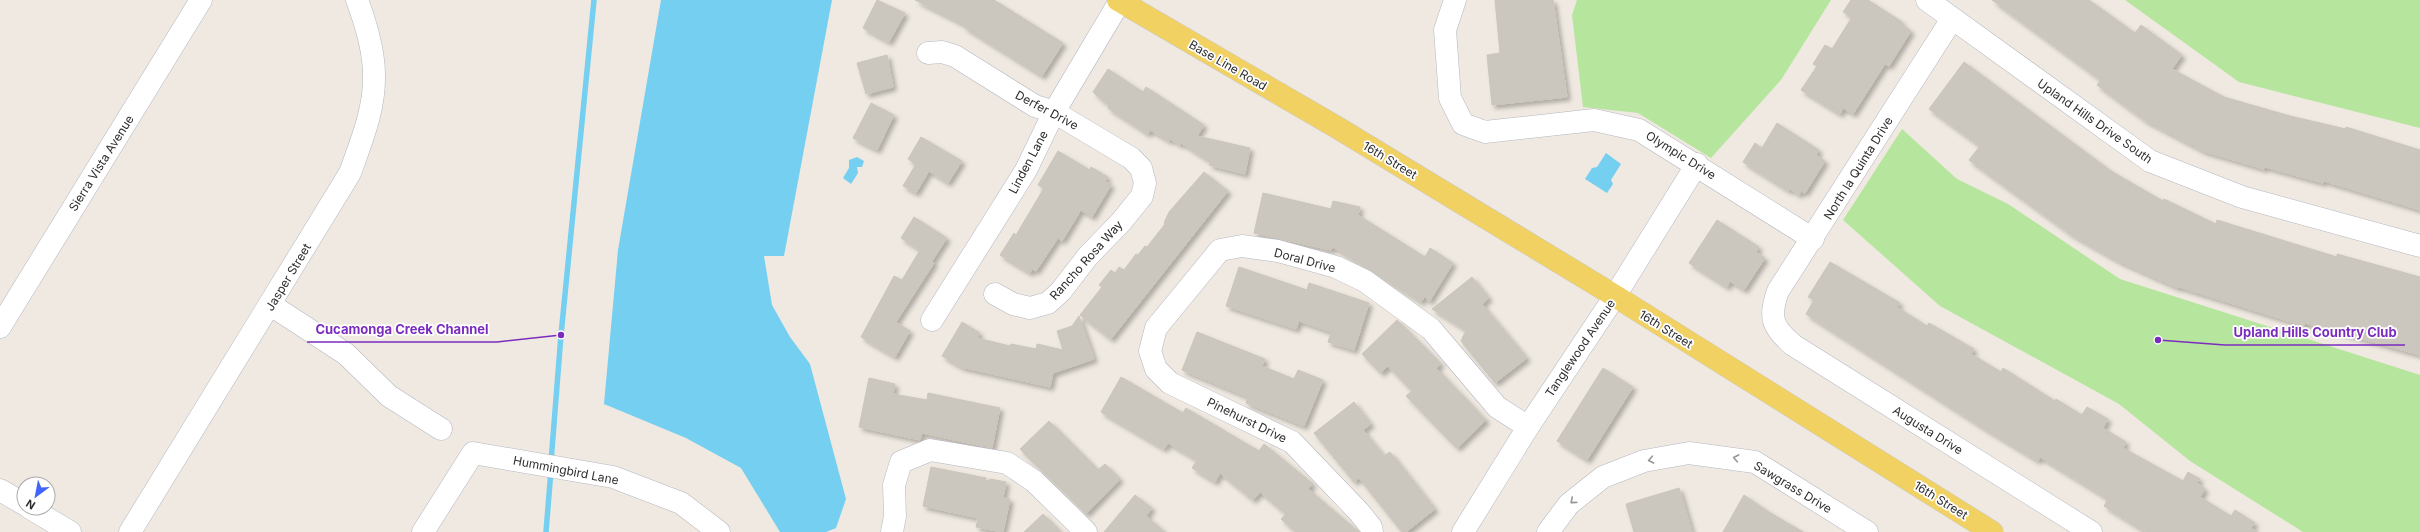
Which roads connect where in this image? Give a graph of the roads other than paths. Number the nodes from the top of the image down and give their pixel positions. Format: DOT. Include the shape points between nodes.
graph roads {
  1 [pos="201,0"];
  2 [pos="357,0"];
  3 [pos="1455,0"];
  4 [pos="1927,0"];
  5 [pos="1119,1"];
  6 [pos="1952,19"];
  7 [pos="928,53"];
  8 [pos="1054,112"];
  9 [pos="1338,128"];
  10 [pos="1697,164"];
  11 [pos="1141,168"];
  12 [pos="1813,239"];
  13 [pos="2420,246"];
  14 [pos="995,294"];
  15 [pos="1615,296"];
  16 [pos="271,305"];
  17 [pos="1772,319"];
  18 [pos="932,320"];
  19 [pos="0,327"];
  20 [pos="1150,352"];
  21 [pos="1528,427"];
  22 [pos="441,429"];
  23 [pos="0,490"];
  24 [pos="16,499"];
  25 [pos="43,516"];
  26 [pos="894,524"];
  27 [pos="70,532"];
  28 [pos="130,532"];
  29 [pos="423,532"];
  30 [pos="719,532"];
  31 [pos="1086,532"];
  32 [pos="1372,532"];
  33 [pos="1463,532"];
  34 [pos="1548,532"];
  35 [pos="1867,532"];
  36 [pos="1992,532"];
  37 [pos="2091,532"];
  1 -- 19 [label="street, Sierra Vista Avenue"];
  2 -- 16 [label="street, Jasper Street" via="367,27 374,75 367,126 350,173"];
  3 -- 10 [label="street, Olympic Drive" via="1445,30 1450,98 1463,124 1485,132 1594,120 1639,130"];
  4 -- 6 [label="street, Upland Hills Drive South"];
  5 -- 8 [label="street, Linden Lane"];
  5 -- 9 [label="main road, Base Line Road"];
  6 -- 12 [label="street, North la Quinta Drive"];
  6 -- 13 [label="street, Upland Hills Drive South" via="2150,160 2242,197"];
  7 -- 8 [label="street, Derfer Drive" via="942,52 955,56 1035,106"];
  8 -- 11 [label="street, Derfer Drive" via="1131,158"];
  8 -- 18 [label="street, Linden Lane" via="1026,170"];
  9 -- 15 [label="main road, 16th Street"];
  10 -- 12 [label="street, Olympic Drive"];
  10 -- 15 [label="street, Tanglewood Avenue"];
  11 -- 14 [label="street, Rancho Rosa Way" via="1145,183 1142,196 1048,303 1030,308 1013,304"];
  12 -- 17 [label="street, North la Quinta Drive" via="1778,291 1773,304"];
  15 -- 21 [label="street, Tanglewood Avenue"];
  15 -- 36 [label="main road, 16th Street"];
  16 -- 22 [label="street" via="346,354 389,396"];
  16 -- 28 [label="street, Jasper Street"];
  17 -- 37 [label="street, Augusta Drive" via="1778,332 1794,346"];
  20 -- 21 [label="street, Doral Drive" via="1156,328 1220,250 1242,246 1278,251 1336,267 1365,281 1408,310 1431,329 1497,407"];
  20 -- 32 [label="street, Pinehurst Drive" via="1156,369 1170,383 1292,442 1360,512"];
  21 -- 33 [label="street, Tanglewood Avenue"];
  23 -- 24 [label="street"];
  25 -- 27 [label="street"];
  26 -- 31 [label="street" via="894,485 901,462 930,450 1007,463 1034,481"];
  29 -- 30 [label="street, Hummingbird Lane" via="473,453 613,477 681,503"];
  35 -- 34 [label="street, Sawgrass Drive, one-way" via="1755,462 1689,452 1644,461 1604,477 1569,504"];
}
